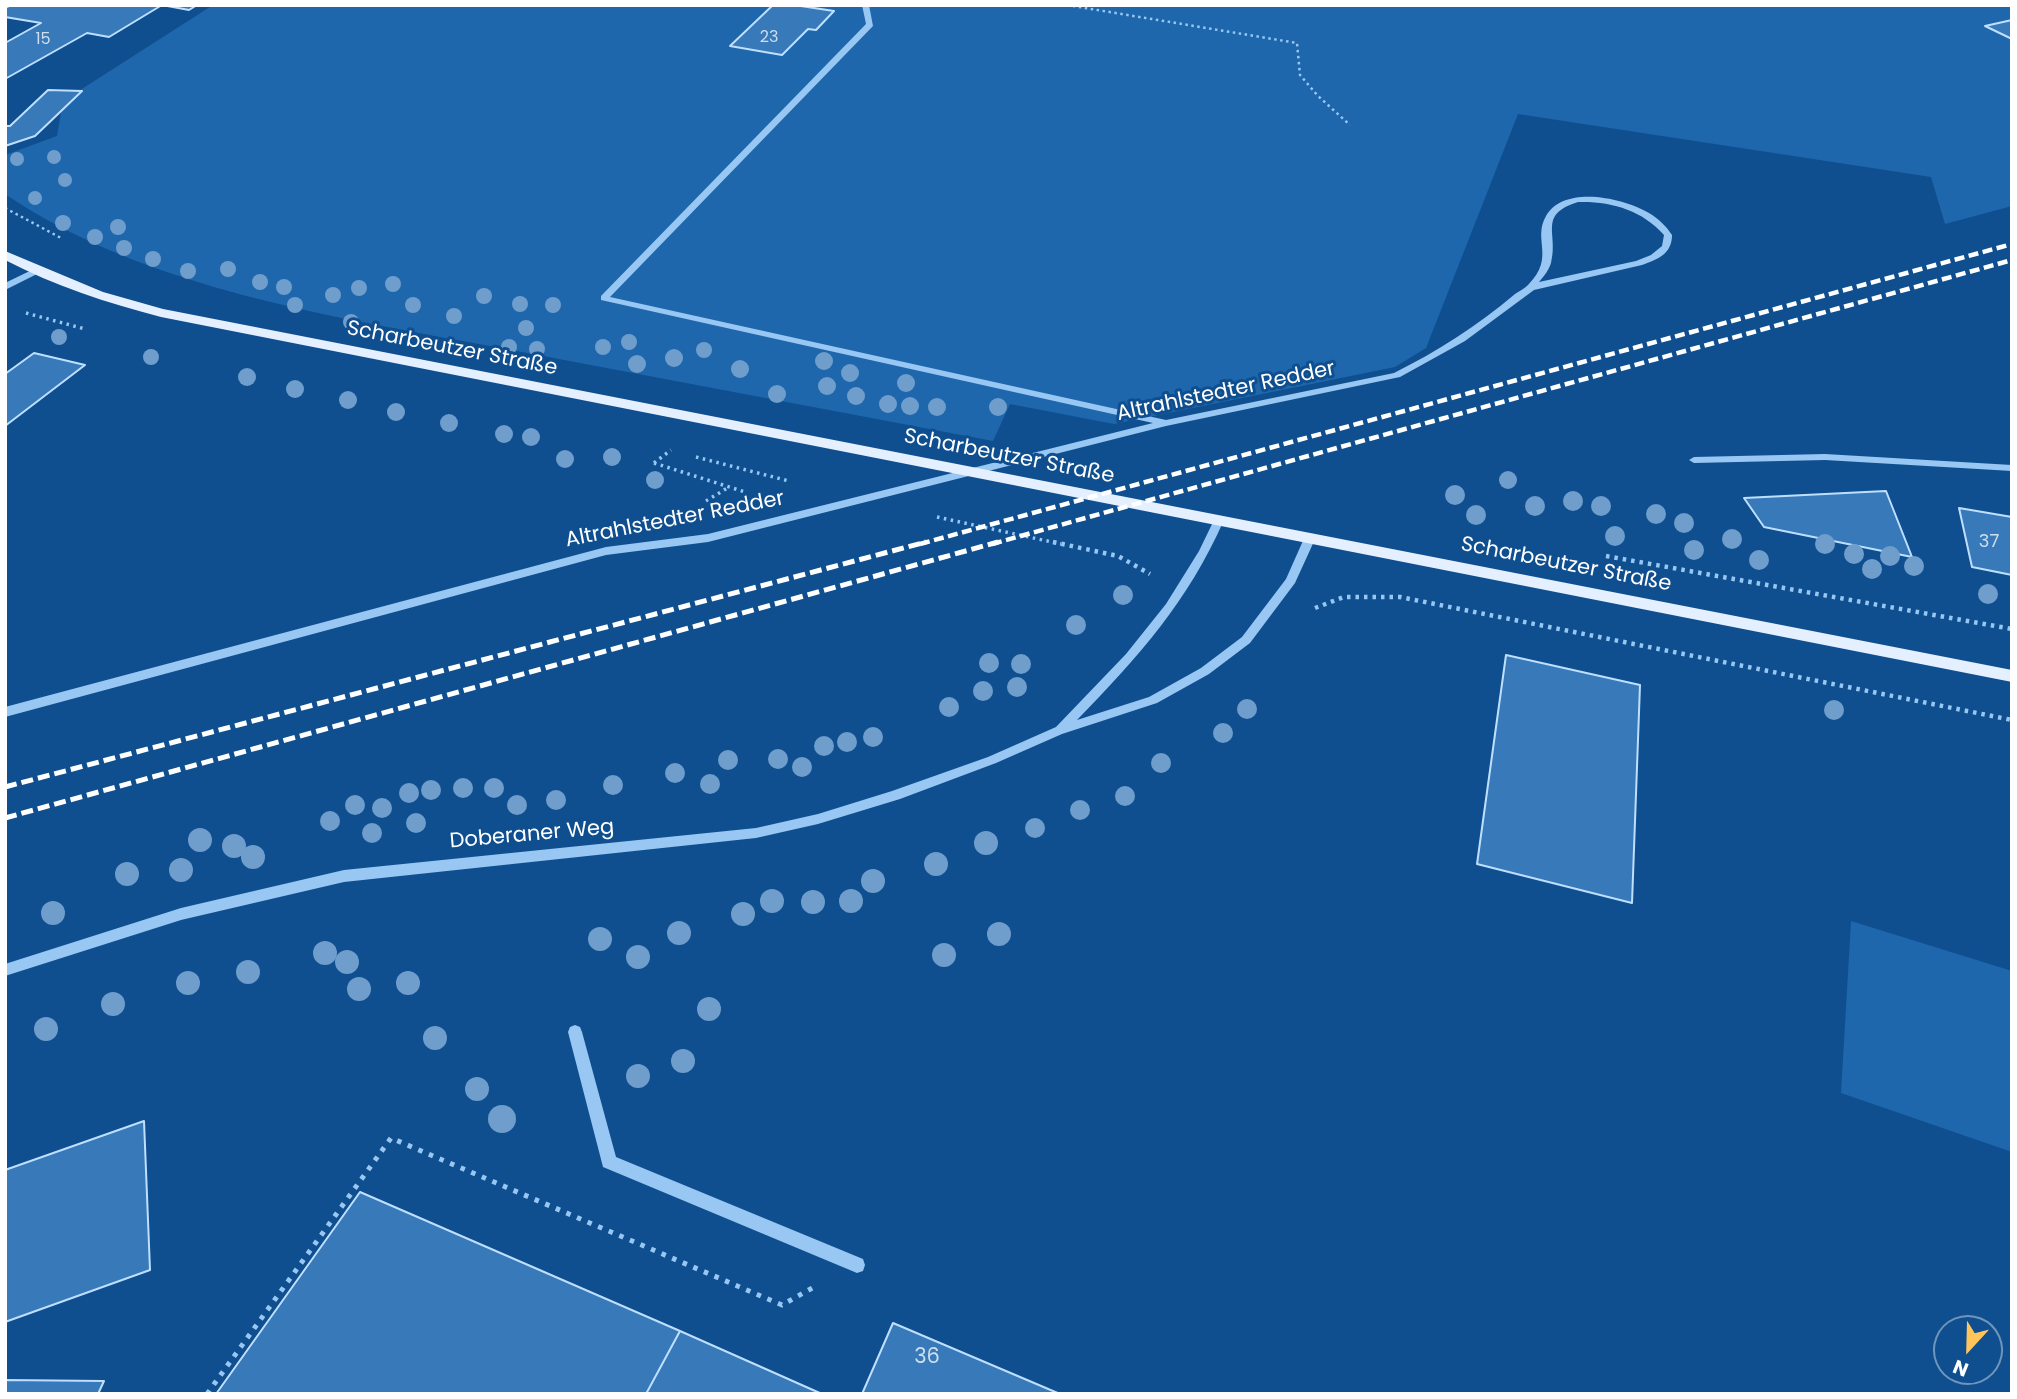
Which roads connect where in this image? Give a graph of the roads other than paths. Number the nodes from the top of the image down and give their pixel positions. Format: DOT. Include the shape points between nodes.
graph roads {
  1 [pos="865,5"];
  2 [pos="5,256"];
  3 [pos="36,271"];
  4 [pos="5,287"];
  5 [pos="1530,288"];
  6 [pos="1166,423"];
  7 [pos="1694,460"];
  8 [pos="2012,468"];
  9 [pos="1219,520"];
  10 [pos="1310,537"];
  11 [pos="2012,676"];
  12 [pos="5,712"];
  13 [pos="1058,732"];
  14 [pos="5,970"];
  15 [pos="575,1032"];
  16 [pos="857,1265"];
  1 -- 6 [label="street" via="870,24 604,298"];
  2 -- 3 [label="main road, Scharbeutzer Straße"];
  3 -- 4 [label="street"];
  3 -- 9 [label="main road, Scharbeutzer Straße" via="161,313"];
  5 -- 5 [label="street" via="1653,257 1668,244 1668,234 1653,217 1627,205 1594,200 1563,205 1548,221 1547,265"];
  5 -- 6 [label="street, Altrahlstedter Redder" via="1497,315 1397,375"];
  6 -- 12 [label="street, Altrahlstedter Redder" via="708,538 606,551"];
  7 -- 8 [label="street" via="1825,457"];
  9 -- 10 [label="main road, Scharbeutzer Straße"];
  9 -- 13 [label="street, Doberaner Weg" via="1187,585 1153,633"];
  10 -- 11 [label="main road, Scharbeutzer Straße"];
  10 -- 13 [label="street, Doberaner Weg" via="1291,580 1246,640 1205,671 1153,700"];
  13 -- 14 [label="street, Doberaner Weg" via="992,760 818,819 695,841 344,876 181,914"];
  15 -- 16 [label="street" via="609,1162"];
}
